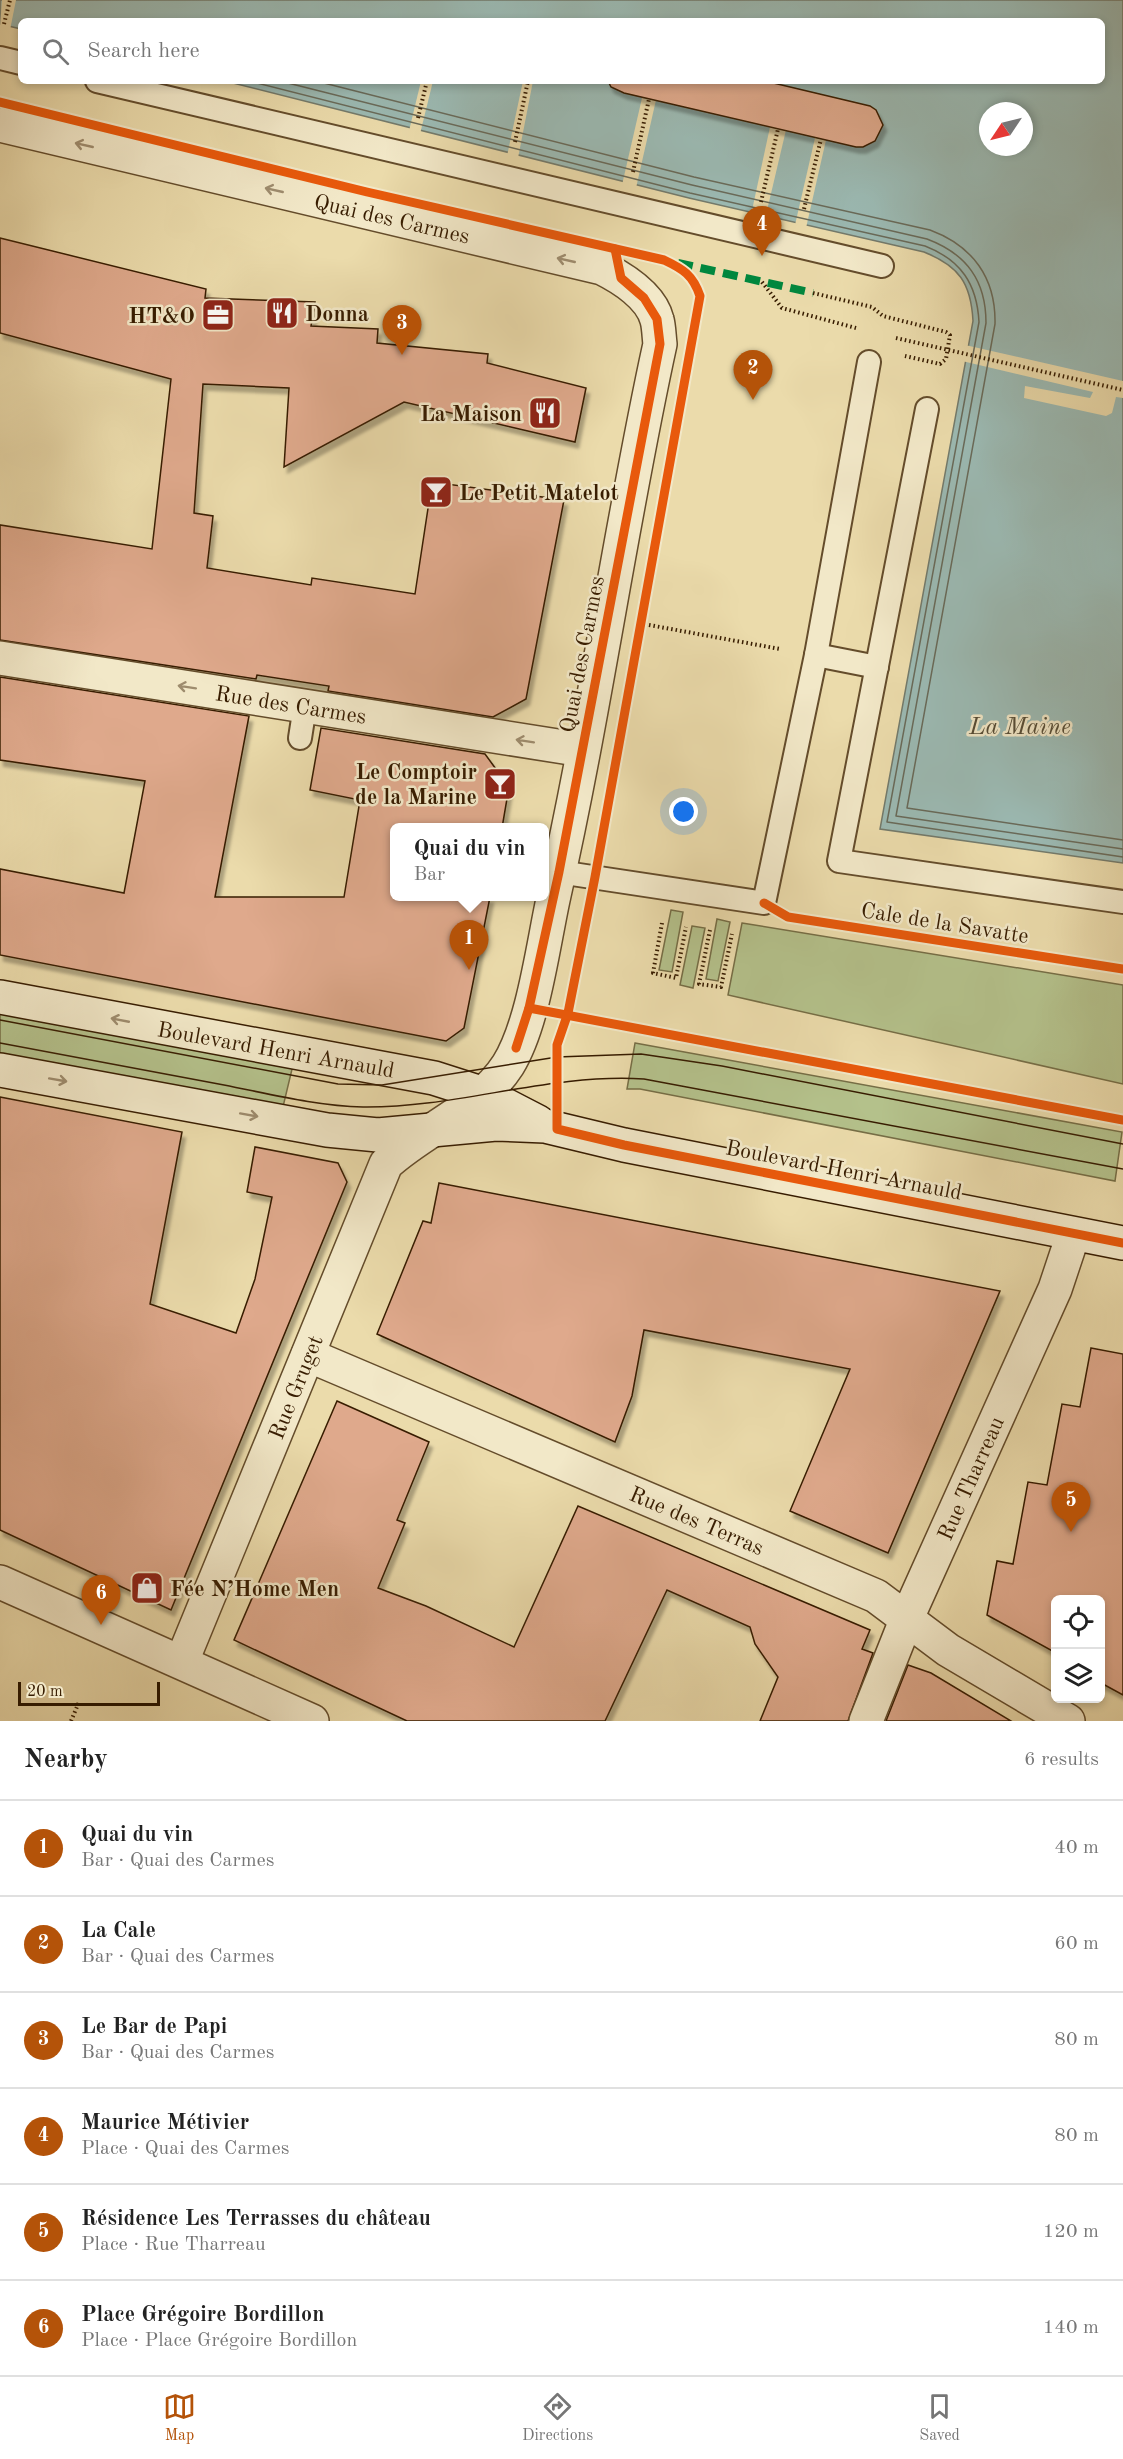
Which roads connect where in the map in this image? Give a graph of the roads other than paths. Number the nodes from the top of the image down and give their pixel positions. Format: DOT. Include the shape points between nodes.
graph roads {
  1 [pos="0,58"];
  2 [pos="18,62"];
  3 [pos="110,84"];
  4 [pos="0,125"];
  5 [pos="882,266"];
  6 [pos="869,362"];
  7 [pos="927,409"];
  8 [pos="816,655"];
  9 [pos="0,658"];
  10 [pos="877,667"];
  11 [pos="305,706"];
  12 [pos="300,738"];
  13 [pos="583,750"];
  14 [pos="560,872"];
  15 [pos="1123,902"];
  16 [pos="0,997"];
  17 [pos="0,1070"];
  18 [pos="484,1094"];
  19 [pos="545,1126"];
  20 [pos="429,1130"];
  21 [pos="1073,1235"];
  22 [pos="1123,1243"];
  23 [pos="308,1355"];
  24 [pos="0,1582"];
  25 [pos="907,1618"];
  26 [pos="182,1661"];
  27 [pos="312,1721"];
  28 [pos="866,1721"];
  29 [pos="1068,1721"];
  1 -- 2 [label="lane"];
  3 -- 5 [label="lane"];
  13 -- 4 [label="street, Quai des Carmes, one-way" via="660,344 657,319 644,298 602,268"];
  6 -- 8 [label="lane"];
  7 -- 10 [label="lane, Cale de la Savatte"];
  8 -- 10 [label="lane"];
  8 -- 14 [label="lane" via="764,903"];
  11 -- 9 [label="street, Rue des Carmes, one-way"];
  10 -- 15 [label="lane, Cale de la Savatte" via="839,861"];
  11 -- 12 [label="lane"];
  13 -- 11 [label="street, Rue des Carmes, one-way"];
  13 -- 14 [label="street, Quai des Carmes"];
  14 -- 18 [label="street, Quai des Carmes" via="516,1048 508,1065"];
  18 -- 16 [label="street, Boulevard Henri Arnauld, one-way" via="424,1076"];
  17 -- 20 [label="street, Boulevard Henri Arnauld, one-way" via="327,1130 378,1135"];
  18 -- 19 [label="street, Boulevard Henri Arnauld"];
  18 -- 20 [label="street, Quai des Carmes"];
  19 -- 20 [label="street, Boulevard Henri Arnauld"];
  19 -- 21 [label="street, Boulevard Henri Arnauld"];
  20 -- 23 [label="street, Rue Gruget" via="386,1164"];
  21 -- 22 [label="street, Boulevard Henri Arnauld"];
  21 -- 25 [label="street, Rue Tharreau" via="1054,1289"];
  23 -- 25 [label="street, Rue des Terras" via="876,1596"];
  23 -- 26 [label="street, Rue Gruget"];
  24 -- 26 [label="street"];
  25 -- 28 [label="street, Rue Tharreau"];
  25 -- 29 [label="street, Rue des Terras" via="948,1650"];
  26 -- 27 [label="street"];
}
